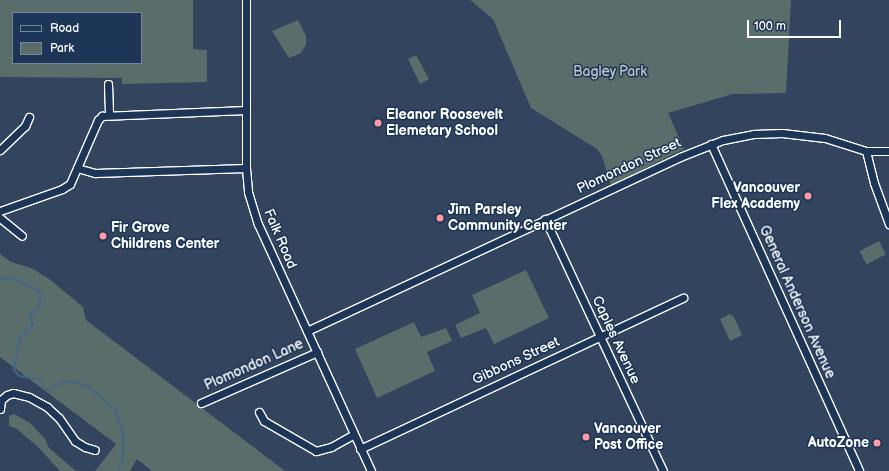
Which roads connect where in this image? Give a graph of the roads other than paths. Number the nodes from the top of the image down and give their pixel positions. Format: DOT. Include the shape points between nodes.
graph roads {
  1 [pos="246,0"];
  2 [pos="108,84"];
  3 [pos="246,110"];
  4 [pos="109,114"];
  5 [pos="29,117"];
  6 [pos="711,144"];
  7 [pos="0,150"];
  8 [pos="866,151"];
  9 [pos="889,151"];
  10 [pos="77,168"];
  11 [pos="246,168"];
  12 [pos="0,211"];
  13 [pos="0,218"];
  14 [pos="545,220"];
  15 [pos="889,224"];
  16 [pos="22,236"];
  17 [pos="683,298"];
  18 [pos="307,331"];
  19 [pos="600,335"];
  20 [pos="317,352"];
  21 [pos="201,403"];
  22 [pos="0,409"];
  23 [pos="259,412"];
  24 [pos="353,435"];
  25 [pos="360,449"];
  26 [pos="95,450"];
  27 [pos="371,471"];
  28 [pos="663,471"];
  29 [pos="859,471"];
  1 -- 3 [label="street, Falk Road"];
  2 -- 4 [label="street"];
  3 -- 4 [label="street"];
  3 -- 11 [label="street, Falk Road"];
  4 -- 10 [label="street" via="98,120"];
  5 -- 7 [label="street" via="25,126"];
  6 -- 8 [label="street, Plomondon Street" via="736,136 782,133 825,138"];
  6 -- 14 [label="street, Plomondon Street"];
  6 -- 29 [label="street, General Anderson Avenue"];
  8 -- 9 [label="street, Plomondon Street"];
  8 -- 15 [label="street"];
  10 -- 11 [label="street" via="95,173"];
  10 -- 12 [label="street" via="70,184 62,190"];
  11 -- 18 [label="street, Falk Road" via="248,192 255,215"];
  13 -- 16 [label="street"];
  14 -- 18 [label="street, Plomondon Street"];
  14 -- 19 [label="street, Caples Avenue"];
  17 -- 19 [label="street, Gibbons Street"];
  18 -- 20 [label="street, Falk Road"];
  19 -- 25 [label="street, Gibbons Street"];
  19 -- 28 [label="street, Caples Avenue"];
  20 -- 21 [label="street, Plomondon Lane"];
  20 -- 24 [label="street, Falk Road"];
  22 -- 26 [label="street" via="6,395 13,393 29,397 47,407 59,418 75,441"];
  23 -- 24 [label="street" via="264,421 316,451 331,447"];
  24 -- 25 [label="street, Falk Road"];
  25 -- 27 [label="street, Falk Road"];
}
